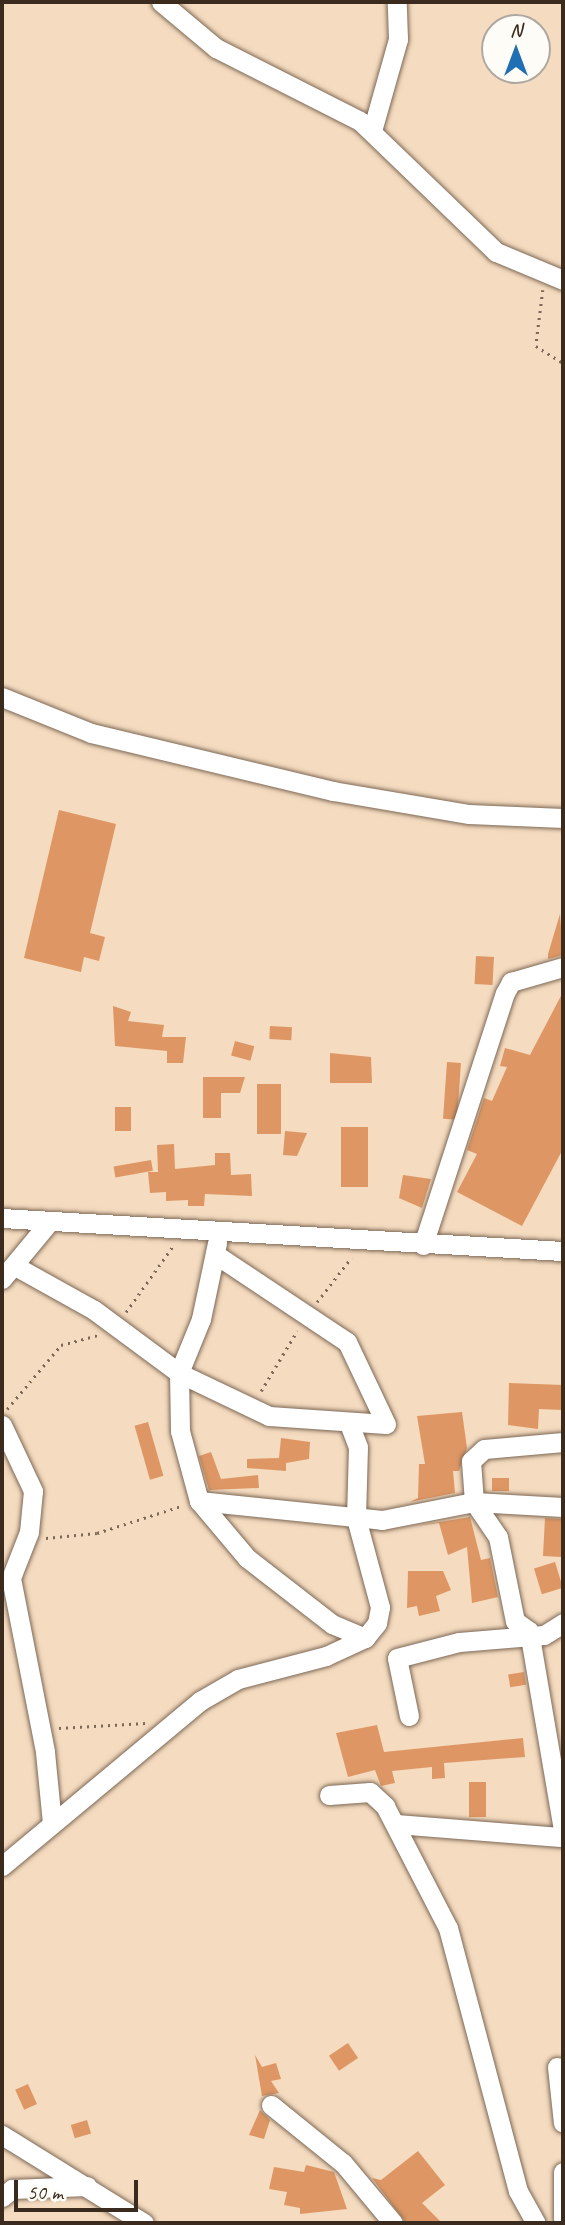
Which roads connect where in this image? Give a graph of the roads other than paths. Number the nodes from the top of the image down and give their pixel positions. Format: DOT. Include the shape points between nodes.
graph roads {
  1 [pos="161,2"];
  2 [pos="397,2"];
  3 [pos="372,131"];
  4 [pos="554,278"];
  5 [pos="2,697"];
  6 [pos="563,818"];
  7 [pos="563,967"];
  8 [pos="2,1218"];
  9 [pos="50,1221"];
  10 [pos="221,1227"];
  11 [pos="423,1245"];
  12 [pos="563,1251"];
  13 [pos="215,1254"];
  14 [pos="8,1272"];
  15 [pos="179,1373"];
  16 [pos="2,1425"];
  17 [pos="350,1426"];
  18 [pos="563,1442"];
  19 [pos="198,1501"];
  20 [pos="474,1502"];
  21 [pos="563,1507"];
  22 [pos="356,1518"];
  23 [pos="563,1623"];
  24 [pos="528,1631"];
  25 [pos="365,1638"];
  26 [pos="409,1716"];
  27 [pos="329,1795"];
  28 [pos="51,1823"];
  29 [pos="396,1824"];
  30 [pos="563,1829"];
  31 [pos="563,1837"];
  32 [pos="2,1866"];
  33 [pos="557,2067"];
  34 [pos="271,2105"];
  35 [pos="563,2123"];
  36 [pos="2,2135"];
  37 [pos="563,2172"];
  38 [pos="87,2186"];
  39 [pos="2,2197"];
  40 [pos="563,2219"];
  41 [pos="144,2223"];
  42 [pos="393,2223"];
  43 [pos="536,2223"];
  1 -- 3 [label="street" via="216,48"];
  2 -- 3 [label="street" via="398,39"];
  3 -- 4 [label="street" via="496,251"];
  5 -- 6 [label="street" via="91,733 333,791 469,814"];
  7 -- 11 [label="street" via="511,982 505,993"];
  8 -- 9 [label="street"];
  9 -- 10 [label="street"];
  9 -- 14 [label="street"];
  10 -- 11 [label="street"];
  10 -- 13 [label="street"];
  11 -- 12 [label="street"];
  13 -- 15 [label="street" via="201,1319"];
  13 -- 17 [label="street" via="347,1342 387,1422"];
  14 -- 15 [label="street" via="93,1310"];
  15 -- 17 [label="street" via="268,1416"];
  15 -- 19 [label="street" via="180,1430"];
  16 -- 28 [label="street" via="33,1491 31,1523 11,1578"];
  17 -- 22 [label="street" via="358,1447"];
  18 -- 20 [label="street" via="475,1453"];
  19 -- 22 [label="street"];
  19 -- 25 [label="street" via="247,1558 332,1624"];
  20 -- 21 [label="street"];
  20 -- 22 [label="street" via="382,1520"];
  20 -- 24 [label="street" via="498,1537 515,1621"];
  22 -- 25 [label="street" via="380,1606"];
  23 -- 24 [label="street" via="544,1635"];
  24 -- 26 [label="street" via="397,1658"];
  24 -- 30 [label="street"];
  25 -- 28 [label="street" via="326,1656 238,1679 200,1701"];
  27 -- 29 [label="street" via="370,1792"];
  28 -- 32 [label="street"];
  29 -- 31 [label="street"];
  29 -- 43 [label="street" via="453,1943 485,2079 518,2191"];
  33 -- 35 [label="street"];
  34 -- 42 [label="street" via="343,2163"];
  36 -- 38 [label="street"];
  37 -- 40 [label="street"];
  38 -- 39 [label="street" via="12,2189"];
  38 -- 41 [label="street"];
}
